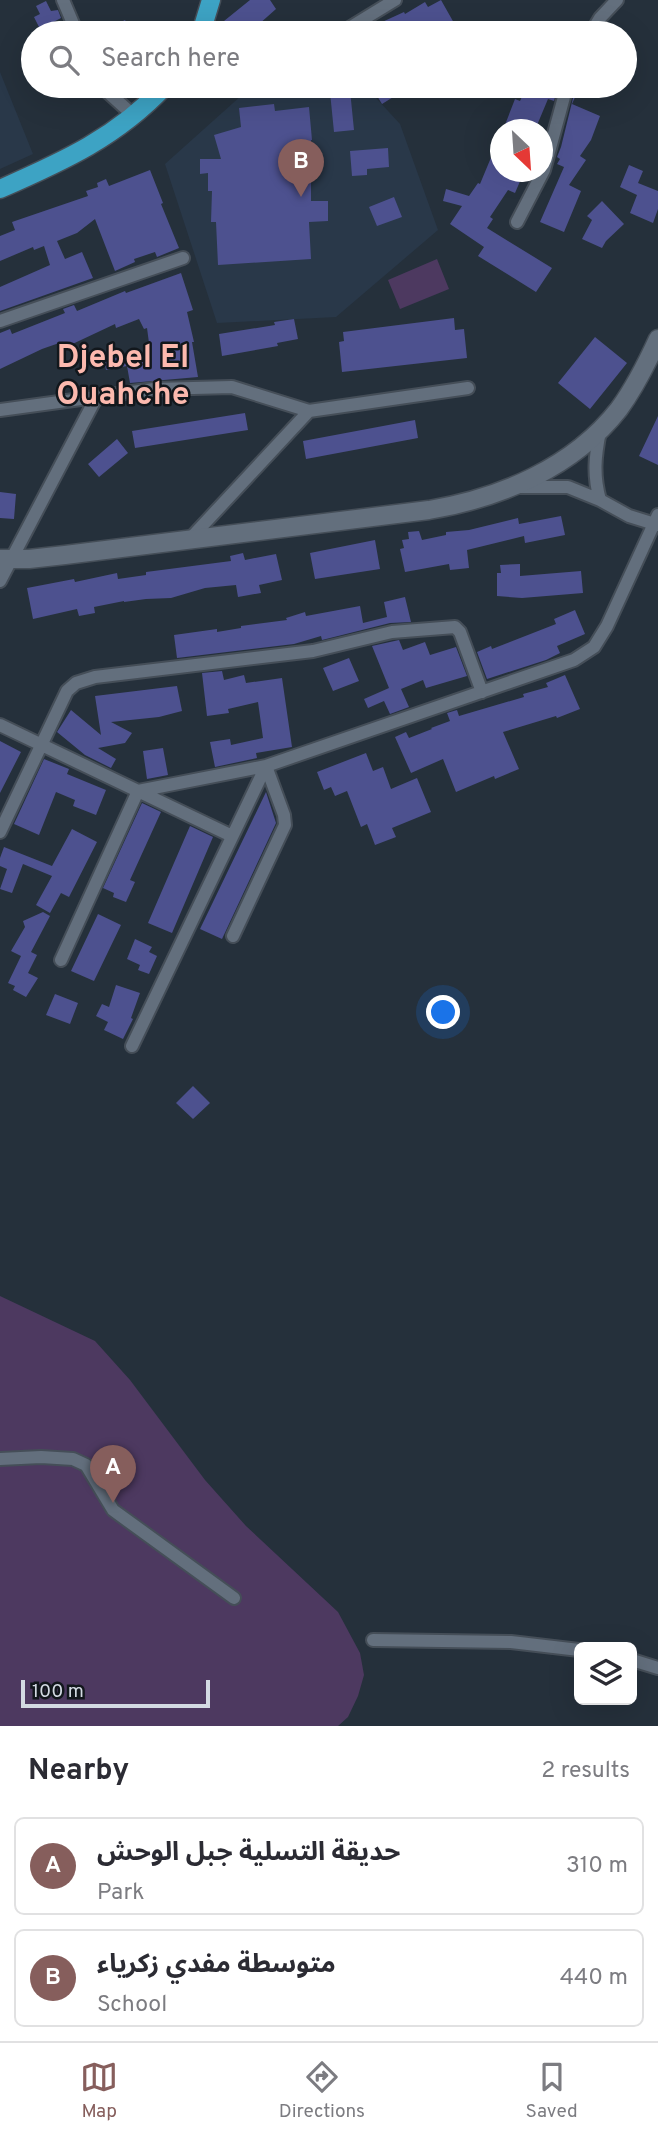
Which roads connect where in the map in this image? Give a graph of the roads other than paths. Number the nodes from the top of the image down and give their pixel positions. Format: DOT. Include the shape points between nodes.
graph roads {
  1 [pos="63,0"];
  2 [pos="211,0"];
  3 [pos="395,0"];
  4 [pos="618,0"];
  5 [pos="72,21"];
  6 [pos="205,21"];
  7 [pos="361,21"];
  8 [pos="598,21"];
  9 [pos="114,98"];
  10 [pos="152,98"];
  11 [pos="564,98"];
  12 [pos="133,115"];
  13 [pos="0,189"];
  14 [pos="517,222"];
  15 [pos="183,258"];
  16 [pos="0,321"];
  17 [pos="658,339"];
  18 [pos="468,388"];
  19 [pos="97,396"];
  20 [pos="0,410"];
  21 [pos="309,411"];
  22 [pos="600,428"];
  23 [pos="512,487"];
  24 [pos="600,500"];
  25 [pos="657,521"];
  26 [pos="190,540"];
  27 [pos="5,560"];
  28 [pos="0,582"];
  29 [pos="482,692"];
  30 [pos="0,725"];
  31 [pos="40,744"];
  32 [pos="266,766"];
  33 [pos="138,791"];
  34 [pos="0,832"];
  35 [pos="232,836"];
  36 [pos="233,936"];
  37 [pos="61,960"];
  38 [pos="132,1046"];
  39 [pos="0,1459"];
  40 [pos="234,1598"];
  41 [pos="373,1640"];
  42 [pos="574,1649"];
  43 [pos="637,1662"];
  44 [pos="658,1668"];
  1 -- 5 [label="street"];
  2 -- 6 [label="main road"];
  3 -- 7 [label="street"];
  4 -- 8 [label="street"];
  9 -- 12 [label="street"];
  10 -- 12 [label="main road"];
  11 -- 14 [label="street" via="544,170"];
  12 -- 13 [label="main road" via="68,159"];
  15 -- 16 [label="street"];
  17 -- 22 [label="street" via="641,376"];
  18 -- 21 [label="street"];
  19 -- 20 [label="street"];
  19 -- 21 [label="street" via="232,387"];
  19 -- 27 [label="street"];
  21 -- 26 [label="street"];
  22 -- 23 [label="street" via="564,459"];
  22 -- 24 [label="street" via="594,480"];
  23 -- 24 [label="street" via="568,487"];
  23 -- 26 [label="street" via="464,504 429,510"];
  24 -- 25 [label="street" via="629,516"];
  25 -- 29 [label="street" via="594,647 573,660"];
  26 -- 27 [label="street"];
  27 -- 28 [label="street"];
  29 -- 31 [label="street" via="458,629 392,632 313,651 76,683 67,691"];
  29 -- 32 [label="street"];
  30 -- 31 [label="street"];
  31 -- 33 [label="street"];
  31 -- 34 [label="street"];
  32 -- 33 [label="street"];
  32 -- 35 [label="street"];
  32 -- 36 [label="street" via="285,825"];
  33 -- 35 [label="street"];
  33 -- 37 [label="street"];
  35 -- 38 [label="street"];
  39 -- 40 [label="street" via="73,1459 86,1465 113,1510"];
  41 -- 42 [label="street" via="511,1642"];
  43 -- 44 [label="street"];
}
